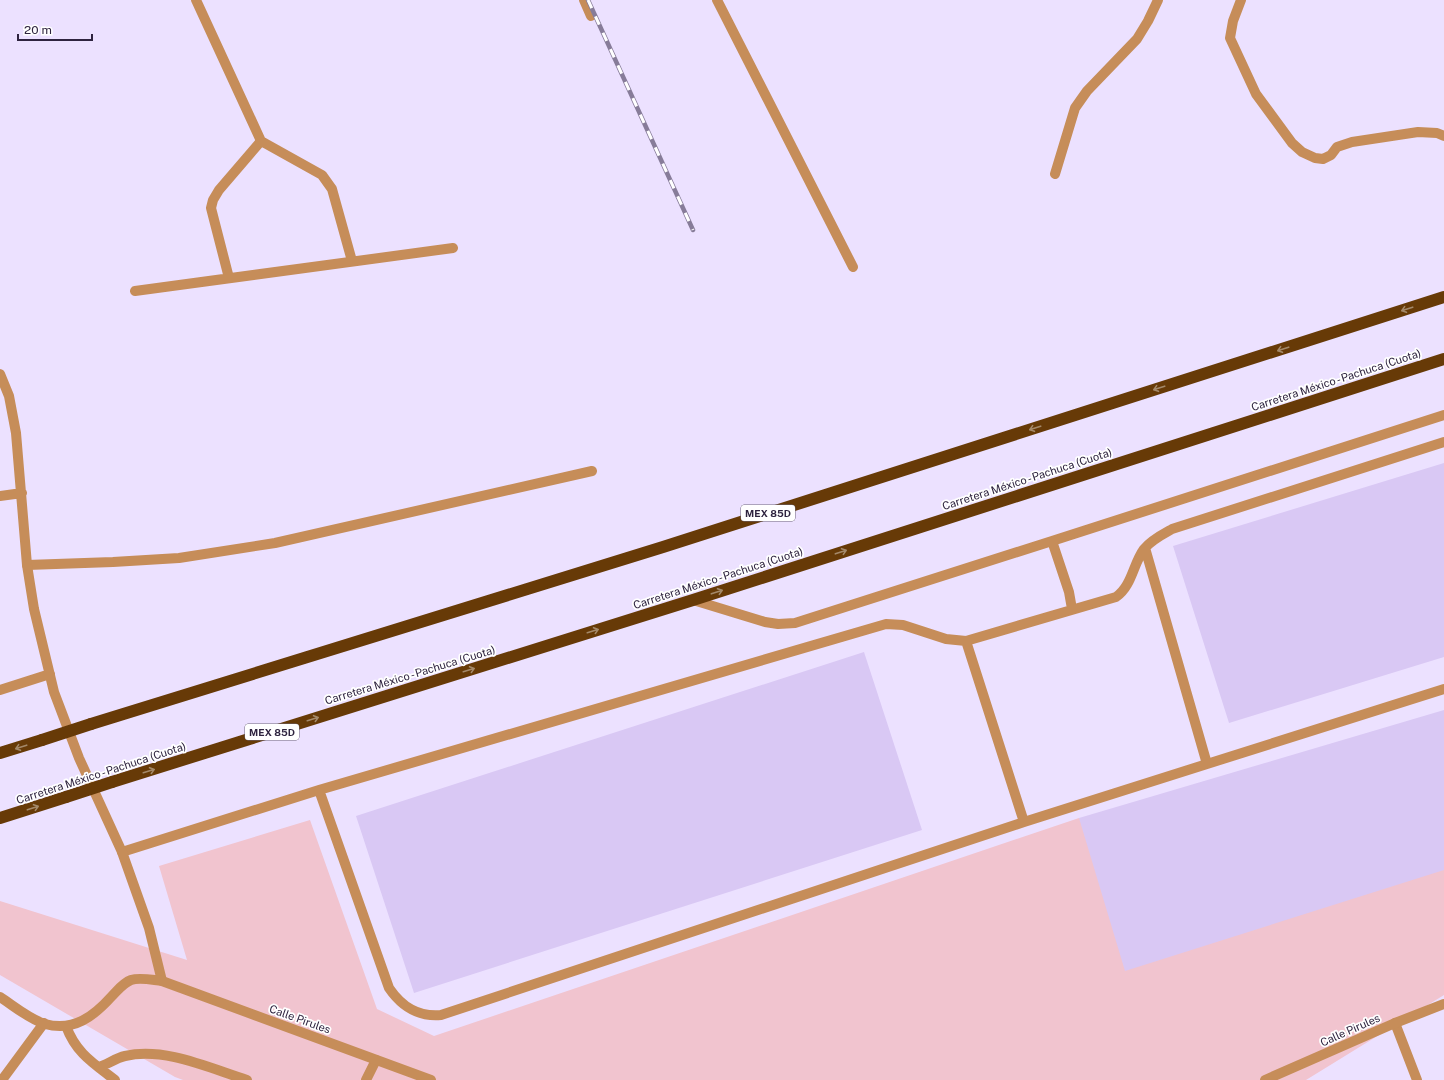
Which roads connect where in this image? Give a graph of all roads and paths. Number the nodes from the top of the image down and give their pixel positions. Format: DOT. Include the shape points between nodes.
graph roads {
  1 [pos="196,0"];
  2 [pos="584,0"];
  3 [pos="717,0"];
  4 [pos="1158,0"];
  5 [pos="1241,0"];
  6 [pos="591,16"];
  7 [pos="1444,136"];
  8 [pos="260,141"];
  9 [pos="1055,174"];
  10 [pos="453,248"];
  11 [pos="352,261"];
  12 [pos="853,267"];
  13 [pos="229,278"];
  14 [pos="136,291"];
  15 [pos="1444,298"];
  16 [pos="1444,359"];
  17 [pos="0,374"];
  18 [pos="1444,414"];
  19 [pos="1444,442"];
  20 [pos="592,471"];
  21 [pos="22,493"];
  22 [pos="0,496"];
  23 [pos="1052,541"];
  24 [pos="1145,548"];
  25 [pos="27,565"];
  26 [pos="693,600"];
  27 [pos="1072,609"];
  28 [pos="966,641"];
  29 [pos="50,674"];
  30 [pos="1444,689"];
  31 [pos="0,690"];
  32 [pos="0,754"];
  33 [pos="1207,764"];
  34 [pos="319,790"];
  35 [pos="0,818"];
  36 [pos="1024,822"];
  37 [pos="122,852"];
  38 [pos="162,981"];
  39 [pos="0,997"];
  40 [pos="1444,1004"];
  41 [pos="44,1023"];
  42 [pos="1395,1023"];
  43 [pos="66,1026"];
  44 [pos="376,1060"];
  45 [pos="99,1067"];
  46 [pos="2,1080"];
  47 [pos="115,1080"];
  48 [pos="247,1080"];
  49 [pos="366,1080"];
  50 [pos="431,1080"];
  51 [pos="1265,1080"];
  52 [pos="1417,1080"];
  1 -- 8 [label="street"];
  2 -- 6 [label="street"];
  3 -- 12 [label="street"];
  4 -- 9 [label="street" via="1137,39 1087,91 1075,108"];
  5 -- 7 [label="street" via="1230,38 1256,94 1292,144 1302,152 1323,159 1337,148 1352,142 1418,132"];
  8 -- 11 [label="street" via="322,176 329,183"];
  8 -- 13 [label="street" via="219,190 211,208"];
  10 -- 11 [label="street"];
  11 -- 13 [label="street"];
  13 -- 14 [label="street"];
  15 -- 32 [label="highway, MEX 85D, one-way, bridge"];
  26 -- 16 [label="highway, Carretera México - Pachuca (Cuota) / MEX 85D, one-way"];
  17 -- 21 [label="street" via="9,396 16,433"];
  18 -- 23 [label="street"];
  19 -- 24 [label="street" via="1172,529"];
  20 -- 25 [label="street" via="275,543 179,558"];
  21 -- 22 [label="street"];
  21 -- 25 [label="street"];
  23 -- 26 [label="street" via="795,623 765,622"];
  23 -- 27 [label="street"];
  24 -- 27 [label="street" via="1122,593"];
  24 -- 33 [label="street"];
  25 -- 29 [label="street" via="34,609"];
  35 -- 26 [label="highway, Carretera México - Pachuca (Cuota) / MEX 85D, one-way, bridge"];
  27 -- 28 [label="street"];
  28 -- 34 [label="street" via="946,639 904,625 886,624"];
  28 -- 36 [label="street"];
  29 -- 31 [label="street"];
  29 -- 37 [label="street" via="54,692 80,758"];
  30 -- 33 [label="street"];
  33 -- 36 [label="street"];
  34 -- 36 [label="street" via="389,988 397,999 407,1006 419,1014 430,1016 441,1015"];
  34 -- 37 [label="street"];
  37 -- 38 [label="street" via="149,928"];
  38 -- 43 [label="street, Calle Pirules" via="145,979 123,984 94,1014"];
  38 -- 44 [label="street, Calle Pirules"];
  39 -- 41 [label="street" via="33,1019"];
  40 -- 42 [label="street, Calle Pirules"];
  41 -- 43 [label="street"];
  41 -- 46 [label="street"];
  42 -- 51 [label="street, Calle Pirules"];
  42 -- 52 [label="street"];
  43 -- 45 [label="street" via="82,1054"];
  44 -- 49 [label="street"];
  44 -- 50 [label="street, Calle Pirules"];
  45 -- 47 [label="street"];
  45 -- 48 [label="street" via="123,1057 151,1053 176,1057"];
}
